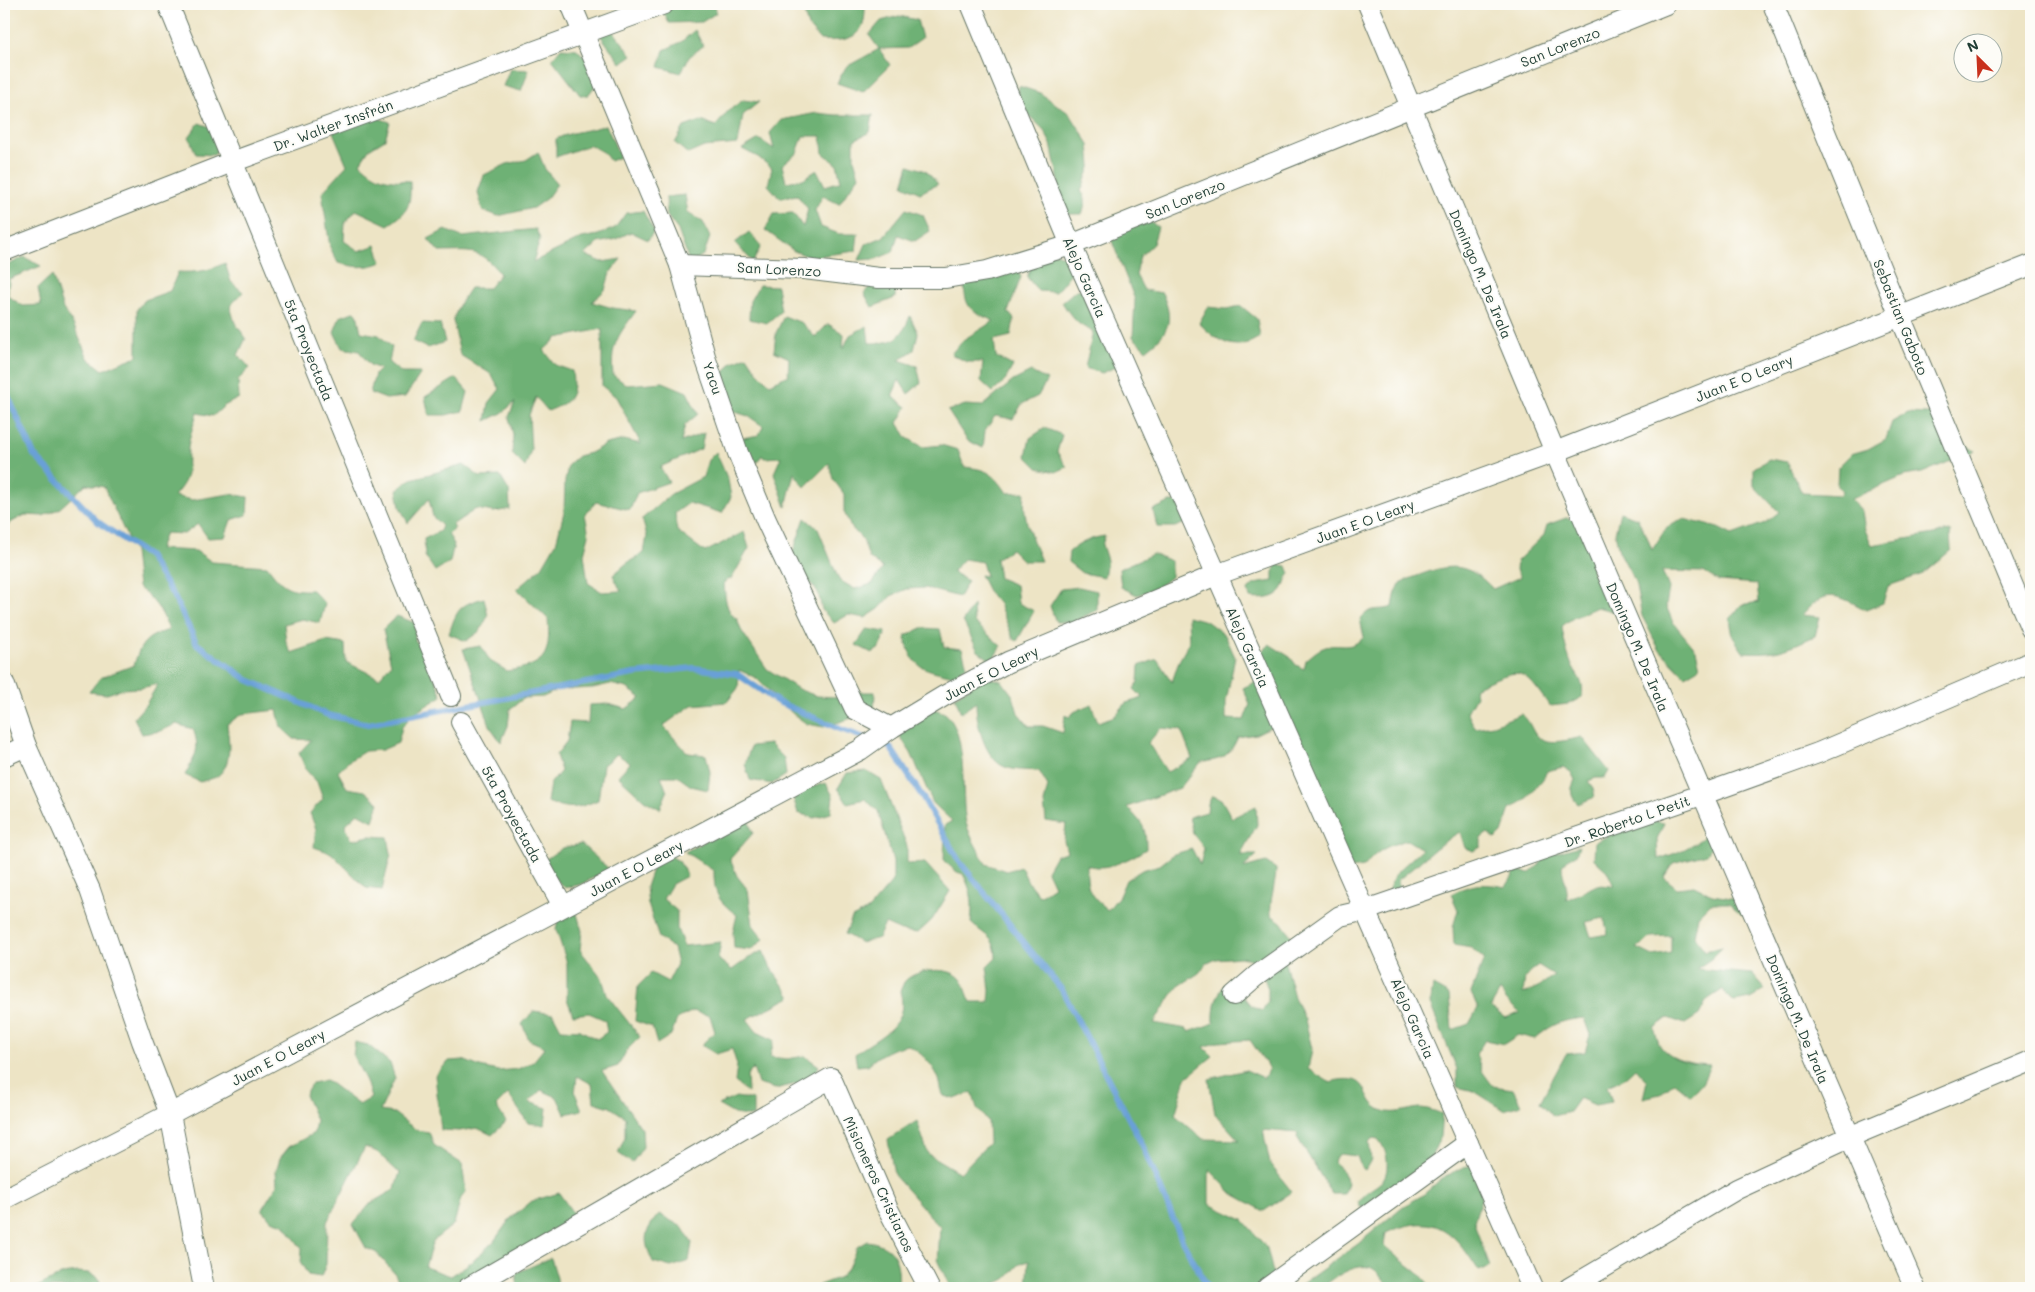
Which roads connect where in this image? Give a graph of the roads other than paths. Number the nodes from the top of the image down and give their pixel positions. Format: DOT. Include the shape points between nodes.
graph roads {
  1 [pos="168,4"];
  2 [pos="571,4"];
  3 [pos="664,4"];
  4 [pos="972,4"];
  5 [pos="1368,4"];
  6 [pos="1666,4"];
  7 [pos="1773,4"];
  8 [pos="583,34"];
  9 [pos="1412,107"];
  10 [pos="232,162"];
  11 [pos="1071,245"];
  12 [pos="4,251"];
  13 [pos="680,265"];
  14 [pos="2031,265"];
  15 [pos="1900,316"];
  16 [pos="1556,452"];
  17 [pos="1216,575"];
  18 [pos="2031,629"];
  19 [pos="2031,662"];
  20 [pos="4,683"];
  21 [pos="451,696"];
  22 [pos="461,722"];
  23 [pos="887,731"];
  24 [pos="26,746"];
  25 [pos="4,756"];
  26 [pos="1701,795"];
  27 [pos="563,906"];
  28 [pos="1366,910"];
  29 [pos="1234,994"];
  30 [pos="2031,1061"];
  31 [pos="170,1114"];
  32 [pos="1849,1137"];
  33 [pos="1468,1143"];
  34 [pos="4,1198"];
  35 [pos="204,1288"];
  36 [pos="468,1288"];
  37 [pos="930,1288"];
  38 [pos="1267,1288"];
  39 [pos="1532,1288"];
  40 [pos="1569,1288"];
  41 [pos="1915,1288"];
  1 -- 10 [label="street, 5ta Proyectada"];
  2 -- 8 [label="street, Yacu"];
  3 -- 8 [label="street, Dr. Walter Insfrán"];
  4 -- 11 [label="street, Alejo Garcia"];
  5 -- 9 [label="street, Domingo M. De Irala"];
  6 -- 9 [label="street, San Lorenzo"];
  7 -- 15 [label="street, Sebastian Gaboto"];
  8 -- 10 [label="street, Dr. Walter Insfrán"];
  8 -- 13 [label="street, Yacu"];
  9 -- 11 [label="street, San Lorenzo"];
  9 -- 16 [label="street, Domingo M. De Irala"];
  10 -- 12 [label="street, Dr. Walter Insfrán"];
  10 -- 21 [label="street, 5ta Proyectada"];
  11 -- 13 [label="street, San Lorenzo" via="987,271 946,278 879,278 804,269"];
  11 -- 17 [label="street, Alejo Garcia"];
  13 -- 23 [label="street, Yacu" via="738,453 766,520 855,709"];
  14 -- 15 [label="street, Juan E O Leary"];
  15 -- 16 [label="street, Juan E O Leary"];
  15 -- 18 [label="street, Sebastian Gaboto"];
  16 -- 17 [label="street, Juan E O Leary"];
  16 -- 26 [label="street, Domingo M. De Irala"];
  17 -- 23 [label="street, Juan E O Leary" via="1008,662"];
  17 -- 28 [label="street, Alejo Garcia"];
  19 -- 26 [label="street, Dr. Roberto L Petit" via="1818,753"];
  20 -- 24 [label="street"];
  22 -- 27 [label="street, 5ta Proyectada"];
  23 -- 27 [label="street, Juan E O Leary" via="860,750"];
  24 -- 25 [label="street"];
  24 -- 31 [label="street" via="90,890"];
  26 -- 28 [label="street, Dr. Roberto L Petit"];
  26 -- 32 [label="street, Domingo M. De Irala"];
  27 -- 31 [label="street, Juan E O Leary"];
  28 -- 29 [label="street, Dr. Roberto L Petit" via="1340,916"];
  28 -- 33 [label="street, Alejo Garcia"];
  30 -- 32 [label="street"];
  31 -- 34 [label="street, Juan E O Leary"];
  31 -- 35 [label="street"];
  32 -- 40 [label="street" via="1737,1189"];
  32 -- 41 [label="street, Domingo M. De Irala"];
  33 -- 38 [label="street"];
  33 -- 39 [label="street, Alejo Garcia"];
  36 -- 37 [label="street, Misioneros Cristianos" via="832,1078 887,1206"];
}
